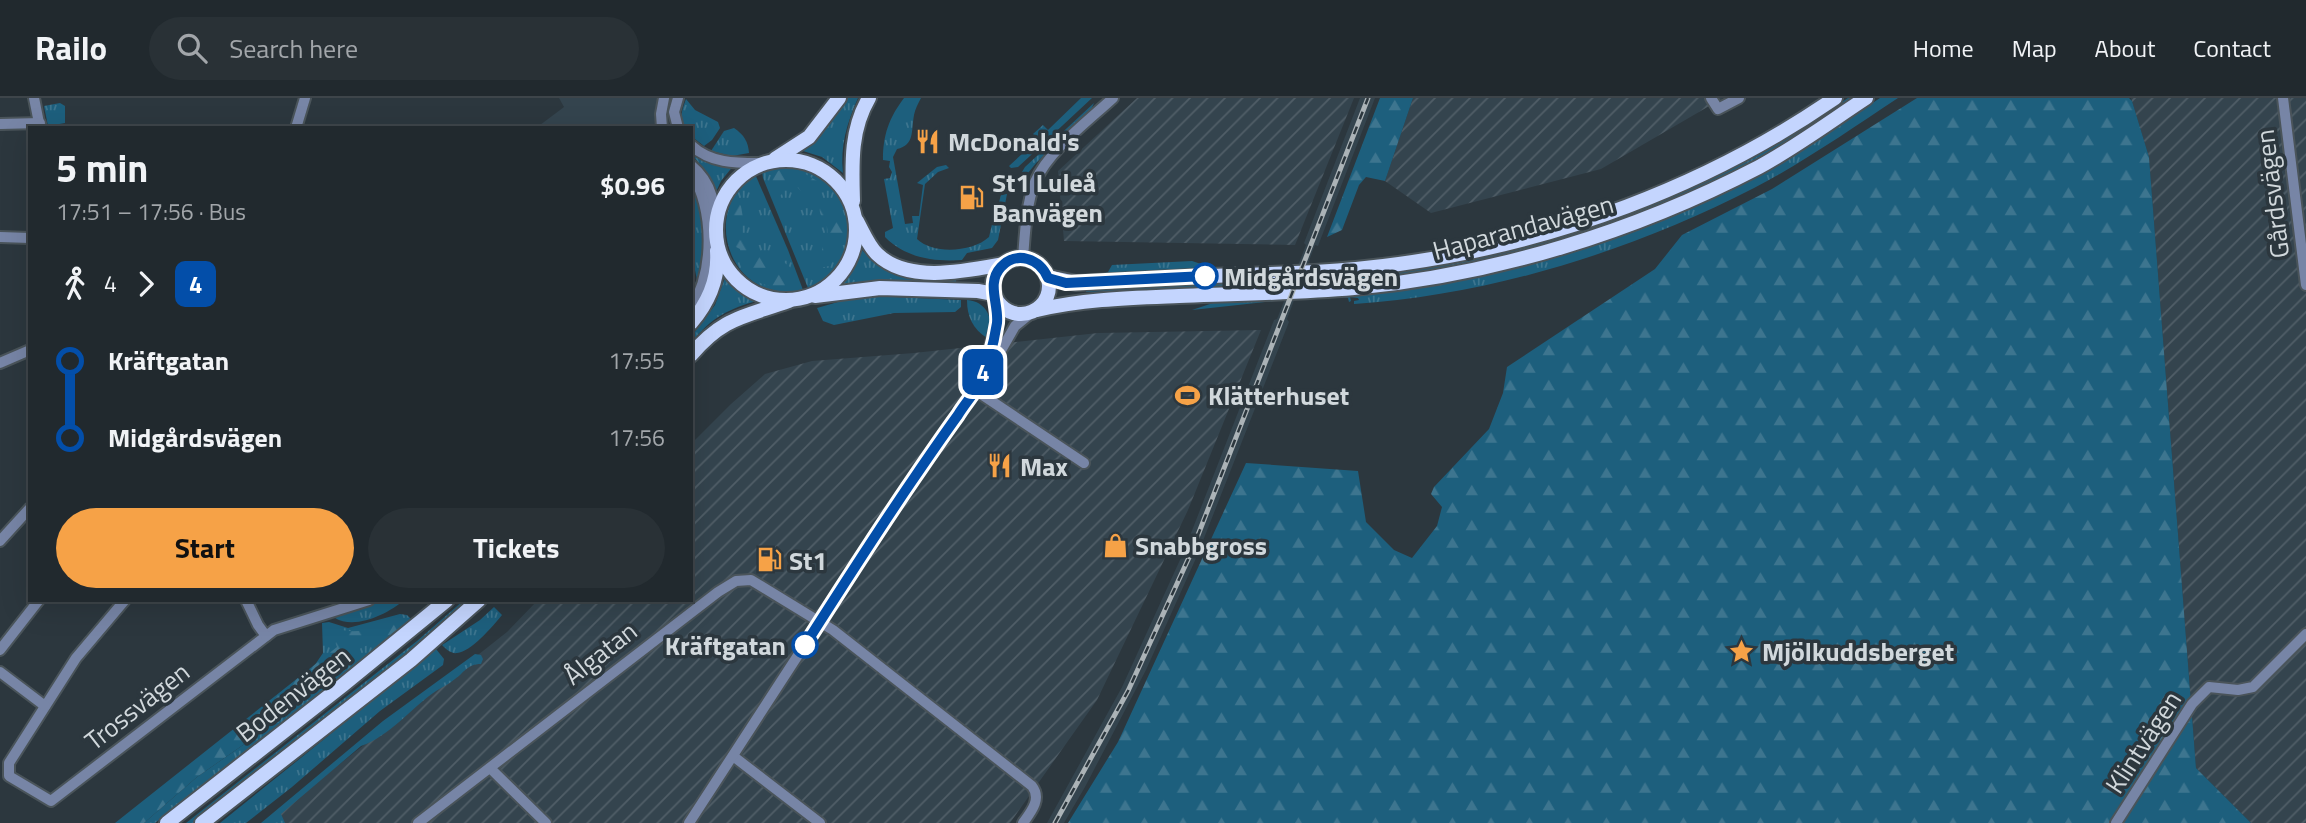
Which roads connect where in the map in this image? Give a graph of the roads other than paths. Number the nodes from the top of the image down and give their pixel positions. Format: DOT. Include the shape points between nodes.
graph roads {
  1 [pos="34,98"];
  2 [pos="305,98"];
  3 [pos="664,98"];
  4 [pos="678,98"];
  5 [pos="839,98"];
  6 [pos="869,98"];
  7 [pos="1113,98"];
  8 [pos="1711,98"];
  9 [pos="1740,98"];
  10 [pos="1835,98"];
  11 [pos="1866,98"];
  12 [pos="2283,98"];
  13 [pos="0,124"];
  14 [pos="40,125"];
  15 [pos="297,126"];
  16 [pos="662,126"];
  17 [pos="678,126"];
  18 [pos="693,147"];
  19 [pos="768,162"];
  20 [pos="693,167"];
  21 [pos="693,175"];
  22 [pos="854,213"];
  23 [pos="716,235"];
  24 [pos="0,237"];
  25 [pos="28,238"];
  26 [pos="1023,258"];
  27 [pos="1004,264"];
  28 [pos="1048,278"];
  29 [pos="2306,285"];
  30 [pos="995,297"];
  31 [pos="800,298"];
  32 [pos="693,305"];
  33 [pos="1034,312"];
  34 [pos="693,321"];
  35 [pos="28,351"];
  36 [pos="693,353"];
  37 [pos="0,363"];
  38 [pos="977,387"];
  39 [pos="1084,463"];
  40 [pos="28,510"];
  41 [pos="0,541"];
  42 [pos="37,602"];
  43 [pos="123,602"];
  44 [pos="247,602"];
  45 [pos="363,602"];
  46 [pos="445,602"];
  47 [pos="477,602"];
  48 [pos="820,622"];
  49 [pos="2306,634"];
  50 [pos="266,636"];
  51 [pos="0,650"];
  52 [pos="0,672"];
  53 [pos="44,706"];
  54 [pos="733,756"];
  55 [pos="489,768"];
  56 [pos="167,823"];
  57 [pos="202,823"];
  58 [pos="418,823"];
  59 [pos="546,823"];
  60 [pos="689,823"];
  61 [pos="820,823"];
  62 [pos="1023,823"];
  63 [pos="2116,823"];
  1 -- 14 [label="street"];
  2 -- 15 [label="street"];
  3 -- 16 [label="street"];
  4 -- 17 [label="street" via="674,112"];
  5 -- 19 [label="main road" via="809,137"];
  6 -- 22 [label="main road" via="855,132"];
  7 -- 26 [label="street" via="1052,156 1036,178"];
  8 -- 9 [label="street" via="1718,109"];
  10 -- 28 [label="main road, Haparandavägen" via="1749,152 1671,189 1555,232 1485,250 1303,273 1076,284"];
  11 -- 33 [label="main road, Haparandavägen" via="1760,166 1680,205 1621,228 1493,265 1356,287 1098,299"];
  12 -- 29 [label="street, Gårdsvägen"];
  13 -- 14 [label="street"];
  18 -- 19 [label="street" via="721,161"];
  19 -- 22 [label="main road" via="799,161 825,171 841,186"];
  19 -- 23 [label="main road" via="746,172 730,187 721,204"];
  20 -- 23 [label="street" via="713,196"];
  21 -- 32 [label="street" via="704,197 708,249 703,287"];
  22 -- 27 [label="main road" via="874,250 898,266 934,272"];
  22 -- 31 [label="main road" via="854,246 844,269 828,286"];
  23 -- 31 [label="main road" via="722,257 740,282 761,295"];
  23 -- 34 [label="main road" via="717,270 712,290"];
  24 -- 25 [label="street"];
  26 -- 27 [label="main road"];
  26 -- 28 [label="main road" via="1037,262"];
  27 -- 30 [label="main road" via="994,277"];
  28 -- 33 [label="main road" via="1048,296"];
  30 -- 31 [label="main road" via="978,291 880,288"];
  30 -- 33 [label="main road" via="1014,314"];
  30 -- 38 [label="street" via="997,322"];
  31 -- 36 [label="main road" via="730,320"];
  33 -- 38 [label="street" via="1014,326"];
  35 -- 37 [label="street"];
  38 -- 39 [label="street"];
  38 -- 48 [label="street"];
  40 -- 41 [label="street"];
  42 -- 51 [label="street"];
  43 -- 53 [label="street, Trossvägen" via="76,658"];
  44 -- 50 [label="street"];
  45 -- 50 [label="street, Trossvägen"];
  46 -- 56 [label="main road, Bodenvägen"];
  47 -- 57 [label="main road, Bodenvägen" via="411,660"];
  48 -- 54 [label="street"];
  48 -- 55 [label="street, Ålgatan" via="751,580 736,581 665,630"];
  48 -- 62 [label="street" via="1032,786 1037,799"];
  49 -- 63 [label="street, Klintvägen" via="2253,687 2209,687 2192,704"];
  50 -- 53 [label="street, Trossvägen" via="51,801 9,776 9,763"];
  52 -- 53 [label="street"];
  54 -- 60 [label="street"];
  54 -- 61 [label="street"];
  55 -- 58 [label="street, Ålgatan"];
  55 -- 59 [label="street"];
}
